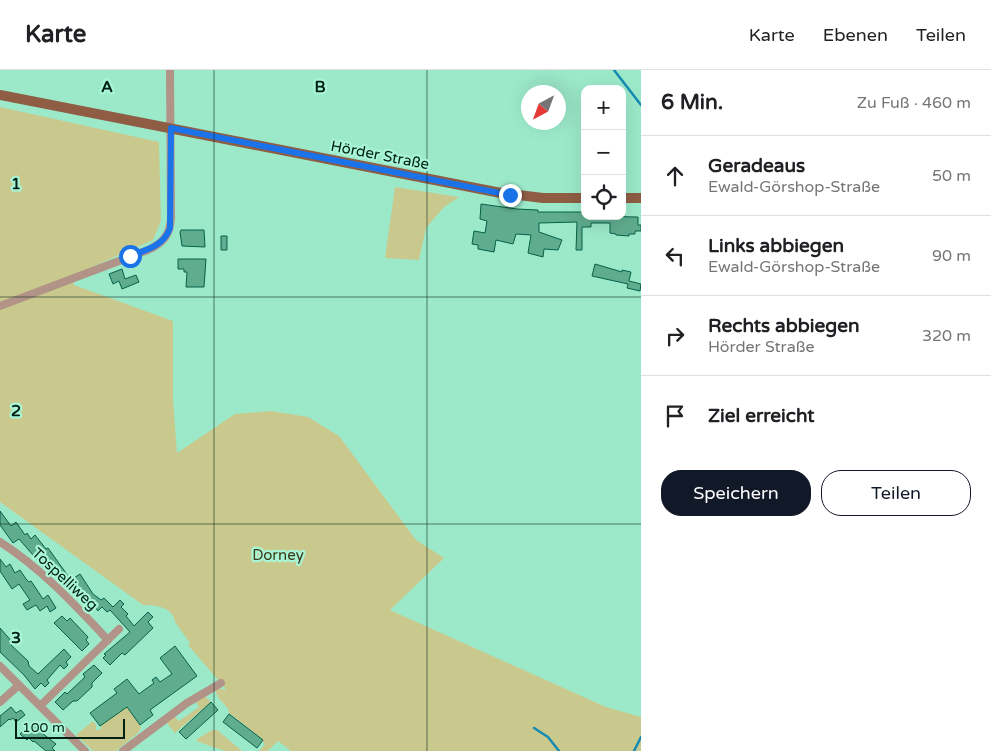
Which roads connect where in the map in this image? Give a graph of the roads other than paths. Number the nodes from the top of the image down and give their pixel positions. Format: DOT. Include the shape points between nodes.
graph roads {
  1 [pos="170,70"];
  2 [pos="0,95"];
  3 [pos="171,128"];
  4 [pos="581,198"];
  5 [pos="626,198"];
  6 [pos="641,198"];
  7 [pos="0,306"];
  8 [pos="0,542"];
  9 [pos="119,629"];
  10 [pos="108,640"];
  11 [pos="0,666"];
  12 [pos="221,683"];
  13 [pos="19,685"];
  14 [pos="0,702"];
  15 [pos="40,706"];
  16 [pos="85,751"];
  17 [pos="123,751"];
  1 -- 3 [label="street"];
  2 -- 3 [label="main road, Hörder Straße"];
  3 -- 4 [label="main road, Hörder Straße" via="501,193"];
  3 -- 7 [label="street" via="171,224 162,241 148,250"];
  5 -- 6 [label="main road"];
  8 -- 10 [label="street, Tospelliweg" via="44,577"];
  9 -- 10 [label="street"];
  10 -- 15 [label="street"];
  11 -- 13 [label="street"];
  12 -- 17 [label="street" via="187,703"];
  13 -- 14 [label="street"];
  13 -- 15 [label="street"];
  15 -- 16 [label="street"];
}
